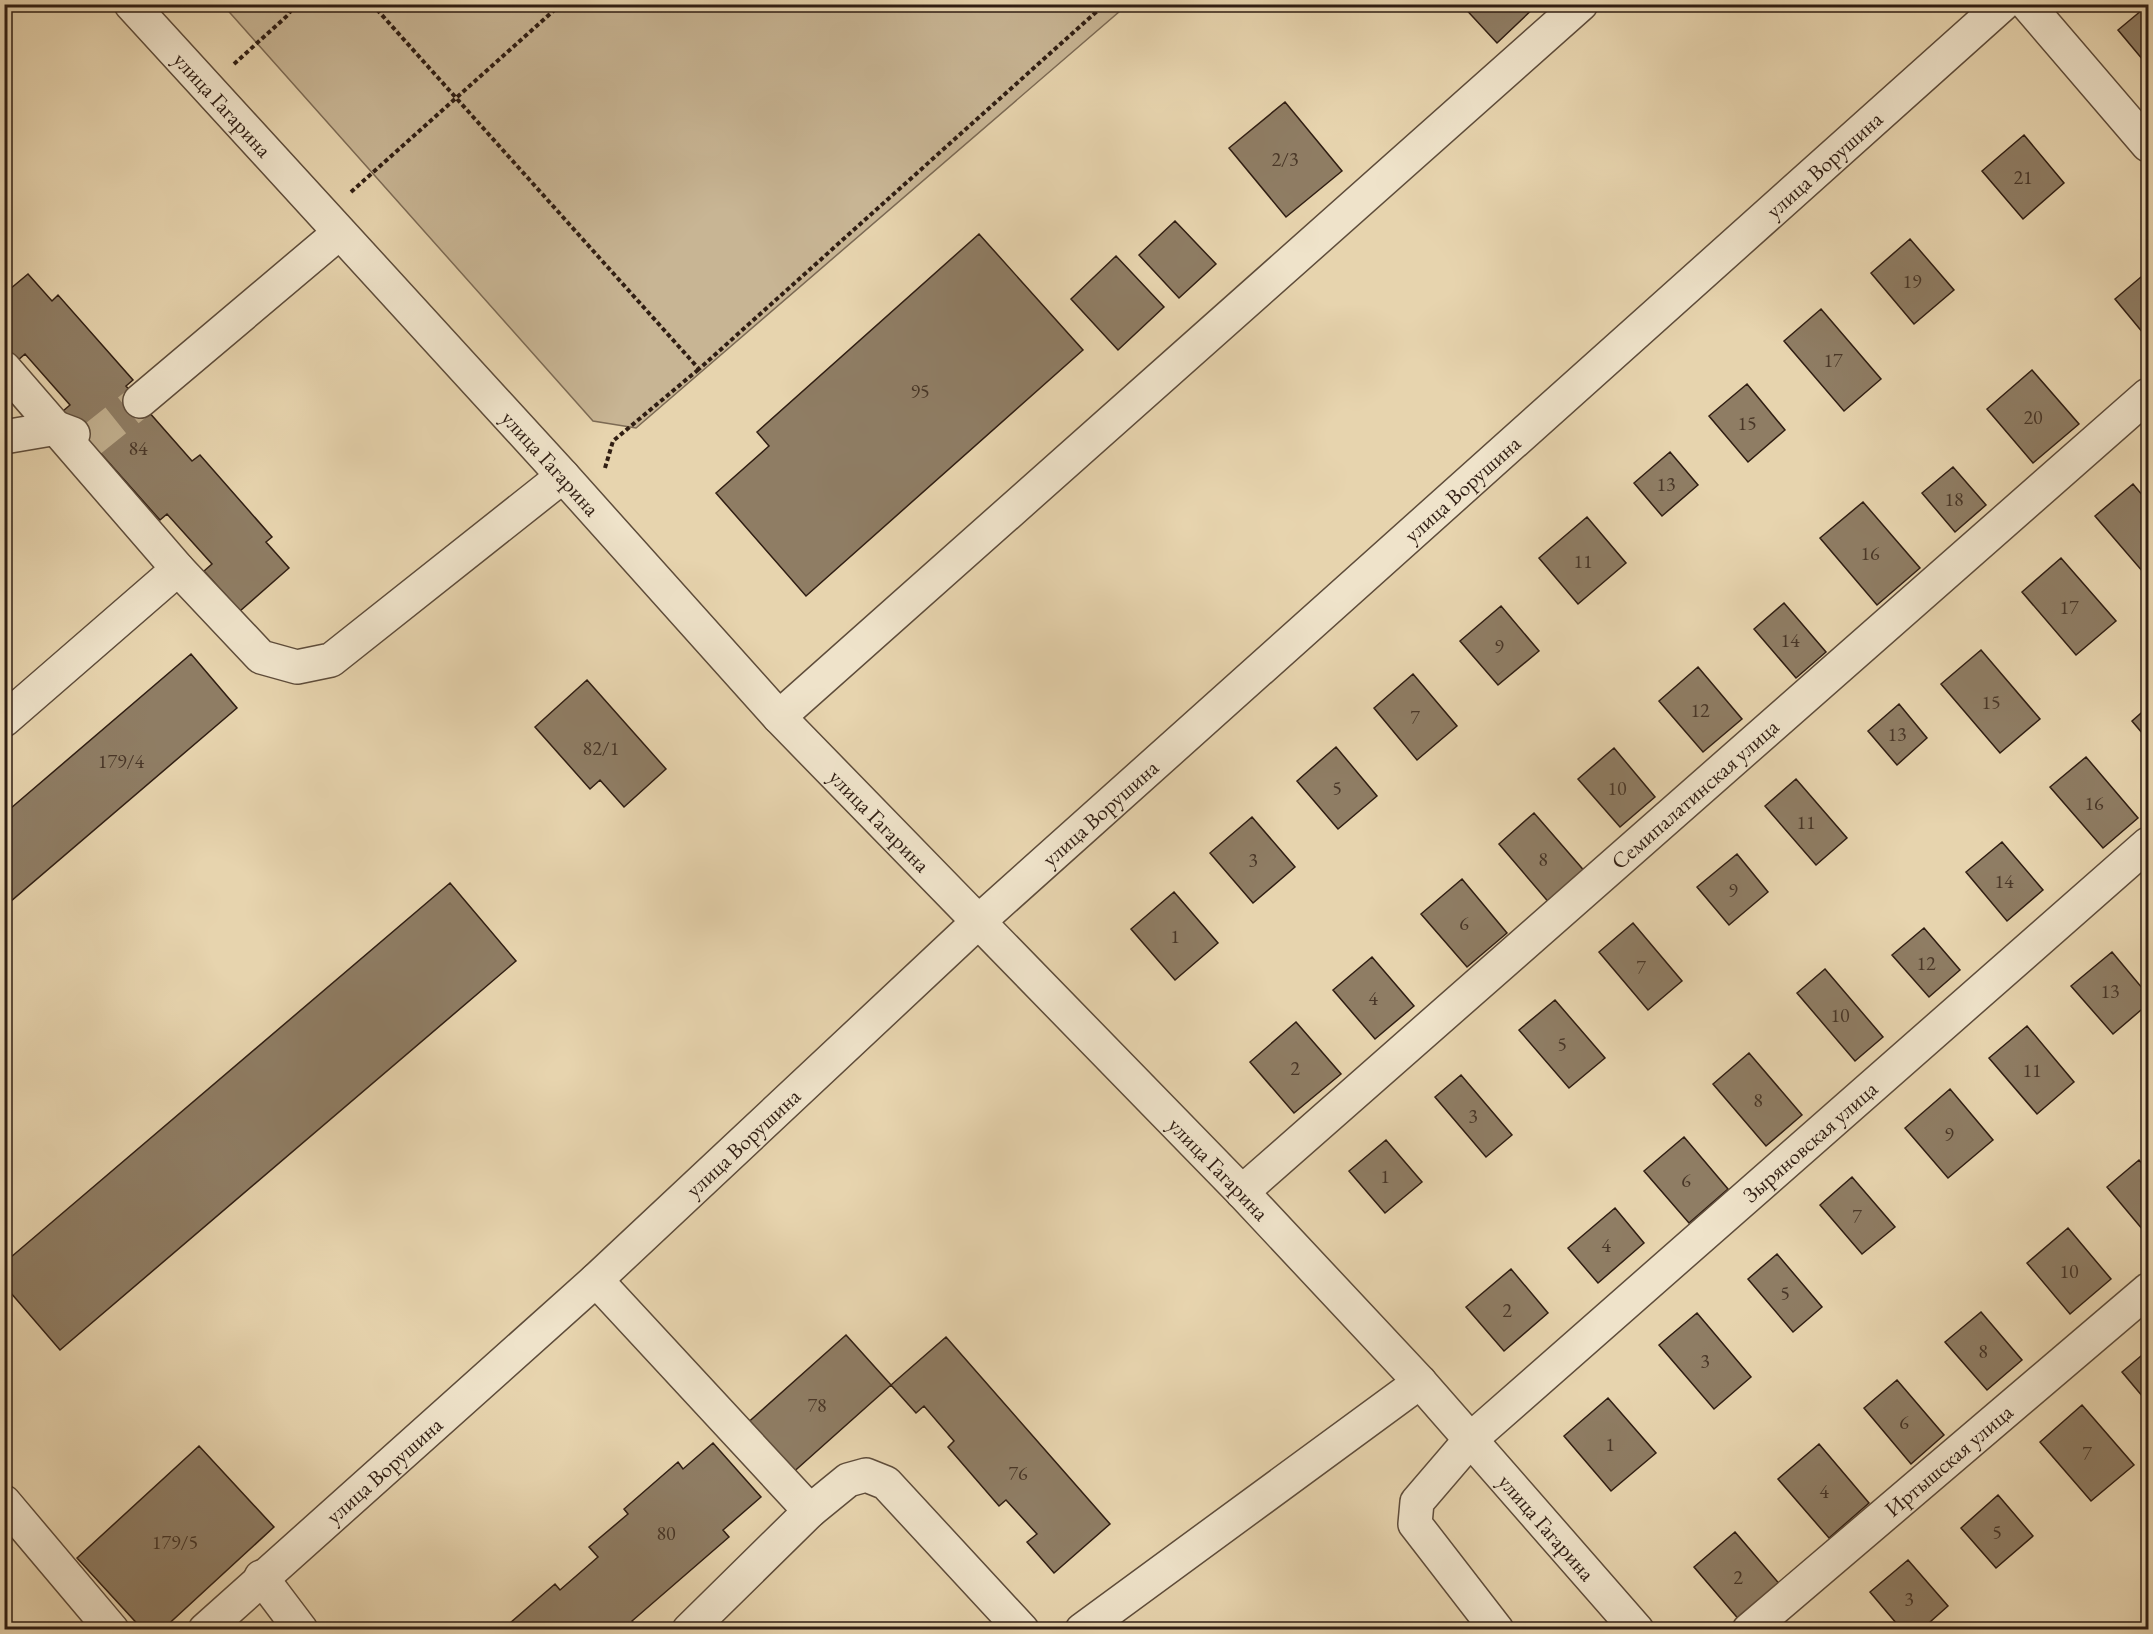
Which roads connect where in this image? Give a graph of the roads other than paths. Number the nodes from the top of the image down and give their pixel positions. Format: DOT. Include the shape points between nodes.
graph roads {
  1 [pos="131,4"];
  2 [pos="1581,4"];
  3 [pos="2004,4"];
  4 [pos="2026,4"];
  5 [pos="2148,145"];
  6 [pos="331,225"];
  7 [pos="4,368"];
  8 [pos="2148,395"];
  9 [pos="140,401"];
  10 [pos="57,429"];
  11 [pos="4,437"];
  12 [pos="90,441"];
  13 [pos="563,476"];
  14 [pos="178,569"];
  15 [pos="779,717"];
  16 [pos="4,720"];
  17 [pos="2148,844"];
  18 [pos="978,922"];
  19 [pos="1242,1192"];
  20 [pos="596,1280"];
  21 [pos="2148,1290"];
  22 [pos="1420,1382"];
  23 [pos="1471,1439"];
  24 [pos="4,1502"];
  25 [pos="810,1511"];
  26 [pos="261,1577"];
  27 [pos="112,1629"];
  28 [pos="204,1629"];
  29 [pos="301,1629"];
  30 [pos="689,1629"];
  31 [pos="1022,1629"];
  32 [pos="1082,1629"];
  33 [pos="1497,1629"];
  34 [pos="1637,1629"];
  35 [pos="1749,1629"];
  1 -- 6 [label="street, улица Гагарина"];
  2 -- 15 [label="street"];
  3 -- 18 [label="street, улица Ворушина"];
  4 -- 5 [label="street"];
  6 -- 9 [label="street"];
  6 -- 13 [label="street, улица Гагарина"];
  7 -- 10 [label="street"];
  8 -- 19 [label="street, Семипалатинская улица"];
  10 -- 11 [label="street"];
  10 -- 12 [label="street"];
  10 -- 14 [label="street"];
  13 -- 14 [label="street" via="331,660 297,667 261,657"];
  13 -- 15 [label="street, улица Гагарина"];
  14 -- 16 [label="street"];
  15 -- 18 [label="street, улица Гагарина"];
  17 -- 23 [label="street, Зыряновская улица"];
  18 -- 19 [label="street, улица Гагарина"];
  18 -- 20 [label="street, улица Ворушина"];
  19 -- 22 [label="street, улица Гагарина"];
  20 -- 25 [label="street"];
  20 -- 26 [label="street, улица Ворушина"];
  21 -- 35 [label="street, Иртышская улица"];
  22 -- 23 [label="street, улица Гагарина"];
  22 -- 32 [label="street"];
  23 -- 33 [label="street, Зыряновская улица" via="1417,1502 1415,1524"];
  23 -- 34 [label="street, улица Гагарина"];
  24 -- 27 [label="street"];
  25 -- 30 [label="street"];
  25 -- 31 [label="street" via="848,1480 866,1475 886,1483"];
  26 -- 28 [label="street, улица Ворушина"];
  26 -- 29 [label="street"];
}
